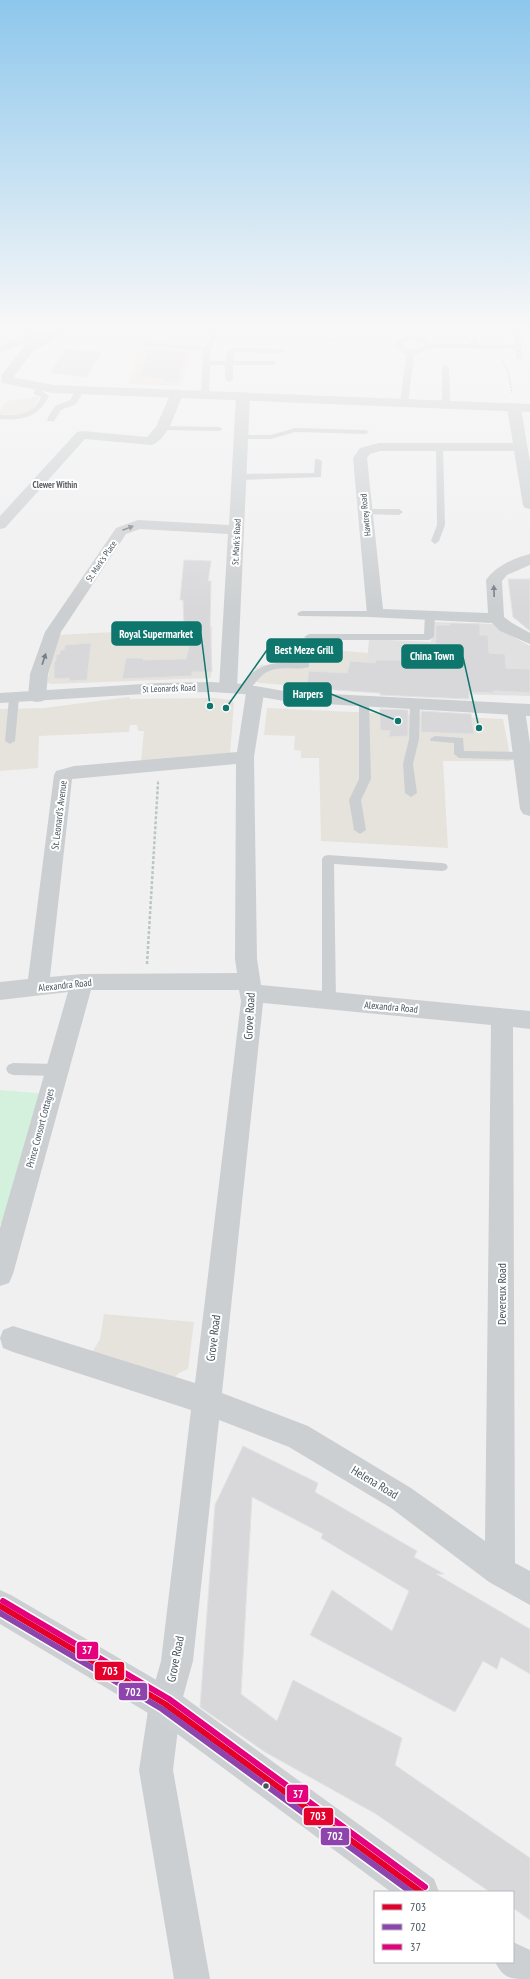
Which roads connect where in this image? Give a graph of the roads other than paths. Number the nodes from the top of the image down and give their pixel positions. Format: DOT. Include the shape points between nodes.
graph roads {
  1 [pos="164,424"];
  2 [pos="242,424"];
  3 [pos="517,424"];
  4 [pos="162,428"];
  5 [pos="219,430"];
  6 [pos="365,432"];
  7 [pos="241,437"];
  8 [pos="439,447"];
  9 [pos="520,447"];
  10 [pos="318,461"];
  11 [pos="239,477"];
  12 [pos="528,477"];
  13 [pos="530,504"];
  14 [pos="365,512"];
  15 [pos="399,512"];
  16 [pos="0,525"];
  17 [pos="236,530"];
  18 [pos="435,541"];
  19 [pos="530,559"];
  20 [pos="302,614"];
  21 [pos="375,614"];
  22 [pos="430,615"];
  23 [pos="496,618"];
  24 [pos="309,637"];
  25 [pos="530,639"];
  26 [pos="304,660"];
  27 [pos="242,690"];
  28 [pos="37,697"];
  29 [pos="7,698"];
  30 [pos="364,702"];
  31 [pos="415,704"];
  32 [pos="523,710"];
  33 [pos="435,739"];
  34 [pos="10,741"];
  35 [pos="523,756"];
  36 [pos="245,757"];
  37 [pos="411,793"];
  38 [pos="530,808"];
  39 [pos="360,830"];
  40 [pos="442,867"];
  41 [pos="82,982"];
  42 [pos="251,987"];
  43 [pos="38,988"];
  44 [pos="0,991"];
  45 [pos="329,1001"];
  46 [pos="502,1017"];
  47 [pos="530,1020"];
  48 [pos="13,1069"];
  49 [pos="56,1070"];
  50 [pos="0,1274"];
  51 [pos="13,1339"];
  52 [pos="206,1401"];
  53 [pos="500,1571"];
  54 [pos="530,1589"];
  55 [pos="0,1606"];
  56 [pos="165,1704"];
  57 [pos="420,1891"];
  58 [pos="514,1961"];
  59 [pos="530,1974"];
  60 [pos="192,1979"];
  1 -- 4 [label="street"];
  2 -- 7 [label="street, St. Mark's Road"];
  3 -- 9 [label="street"];
  4 -- 5 [label="lane"];
  4 -- 16 [label="street" via="152,441 82,435"];
  6 -- 7 [label="lane" via="295,430 271,437"];
  7 -- 11 [label="street, St. Mark's Road"];
  8 -- 9 [label="street, Hawtrey Road"];
  8 -- 14 [label="street, Hawtrey Road" via="379,447 365,451 360,458"];
  8 -- 18 [label="lane" via="441,524"];
  9 -- 12 [label="street"];
  10 -- 11 [label="lane" via="318,475"];
  11 -- 17 [label="street, St. Mark's Road"];
  12 -- 13 [label="street"];
  14 -- 15 [label="lane"];
  14 -- 21 [label="street, Hawtrey Road"];
  17 -- 27 [label="street, St. Mark's Road"];
  28 -- 17 [label="street, St. Mark's Place, one-way" via="39,674 53,632 121,531 138,524"];
  23 -- 19 [label="street, one-way" via="494,580 501,572"];
  20 -- 21 [label="lane"];
  21 -- 22 [label="street"];
  22 -- 23 [label="street"];
  22 -- 24 [label="lane" via="429,638"];
  23 -- 25 [label="street" via="506,627"];
  26 -- 27 [label="lane" via="305,665 272,667 264,670"];
  27 -- 28 [label="street, St Leonards Road" via="159,688"];
  27 -- 30 [label="street, St Leonards Road" via="290,697"];
  27 -- 36 [label="street, Grove Road"];
  28 -- 29 [label="street, St Leonards Road"];
  29 -- 34 [label="lane"];
  30 -- 31 [label="street, St Leonards Road"];
  30 -- 39 [label="lane" via="365,779 355,800"];
  31 -- 32 [label="street, St Leonards Road"];
  31 -- 37 [label="lane" via="414,739 408,764"];
  32 -- 35 [label="street"];
  33 -- 35 [label="lane" via="459,740 459,754"];
  35 -- 38 [label="street"];
  36 -- 42 [label="street, Grove Road" via="246,959"];
  36 -- 43 [label="street, St. Leonard's Avenue" via="63,775"];
  40 -- 45 [label="lane" via="328,859"];
  41 -- 42 [label="street, Alexandra Road"];
  41 -- 43 [label="street, Alexandra Road"];
  41 -- 49 [label="street, Prince Consort Cottages"];
  42 -- 45 [label="street, Alexandra Road"];
  42 -- 52 [label="street, Grove Road"];
  43 -- 44 [label="street, Alexandra Road"];
  45 -- 46 [label="street, Alexandra Road"];
  46 -- 47 [label="street, Alexandra Road"];
  46 -- 53 [label="street, Devereux Road"];
  48 -- 49 [label="lane"];
  49 -- 50 [label="street, Prince Consort Cottages"];
  51 -- 52 [label="street, Helena Road"];
  52 -- 53 [label="street, Helena Road" via="298,1436 401,1498"];
  52 -- 56 [label="street, Grove Road" via="177,1661"];
  53 -- 54 [label="street, Helena Road"];
  55 -- 56 [label="main road"];
  56 -- 57 [label="main road"];
  56 -- 60 [label="street, Grove Road" via="156,1770"];
  58 -- 59 [label="main road"];
}
